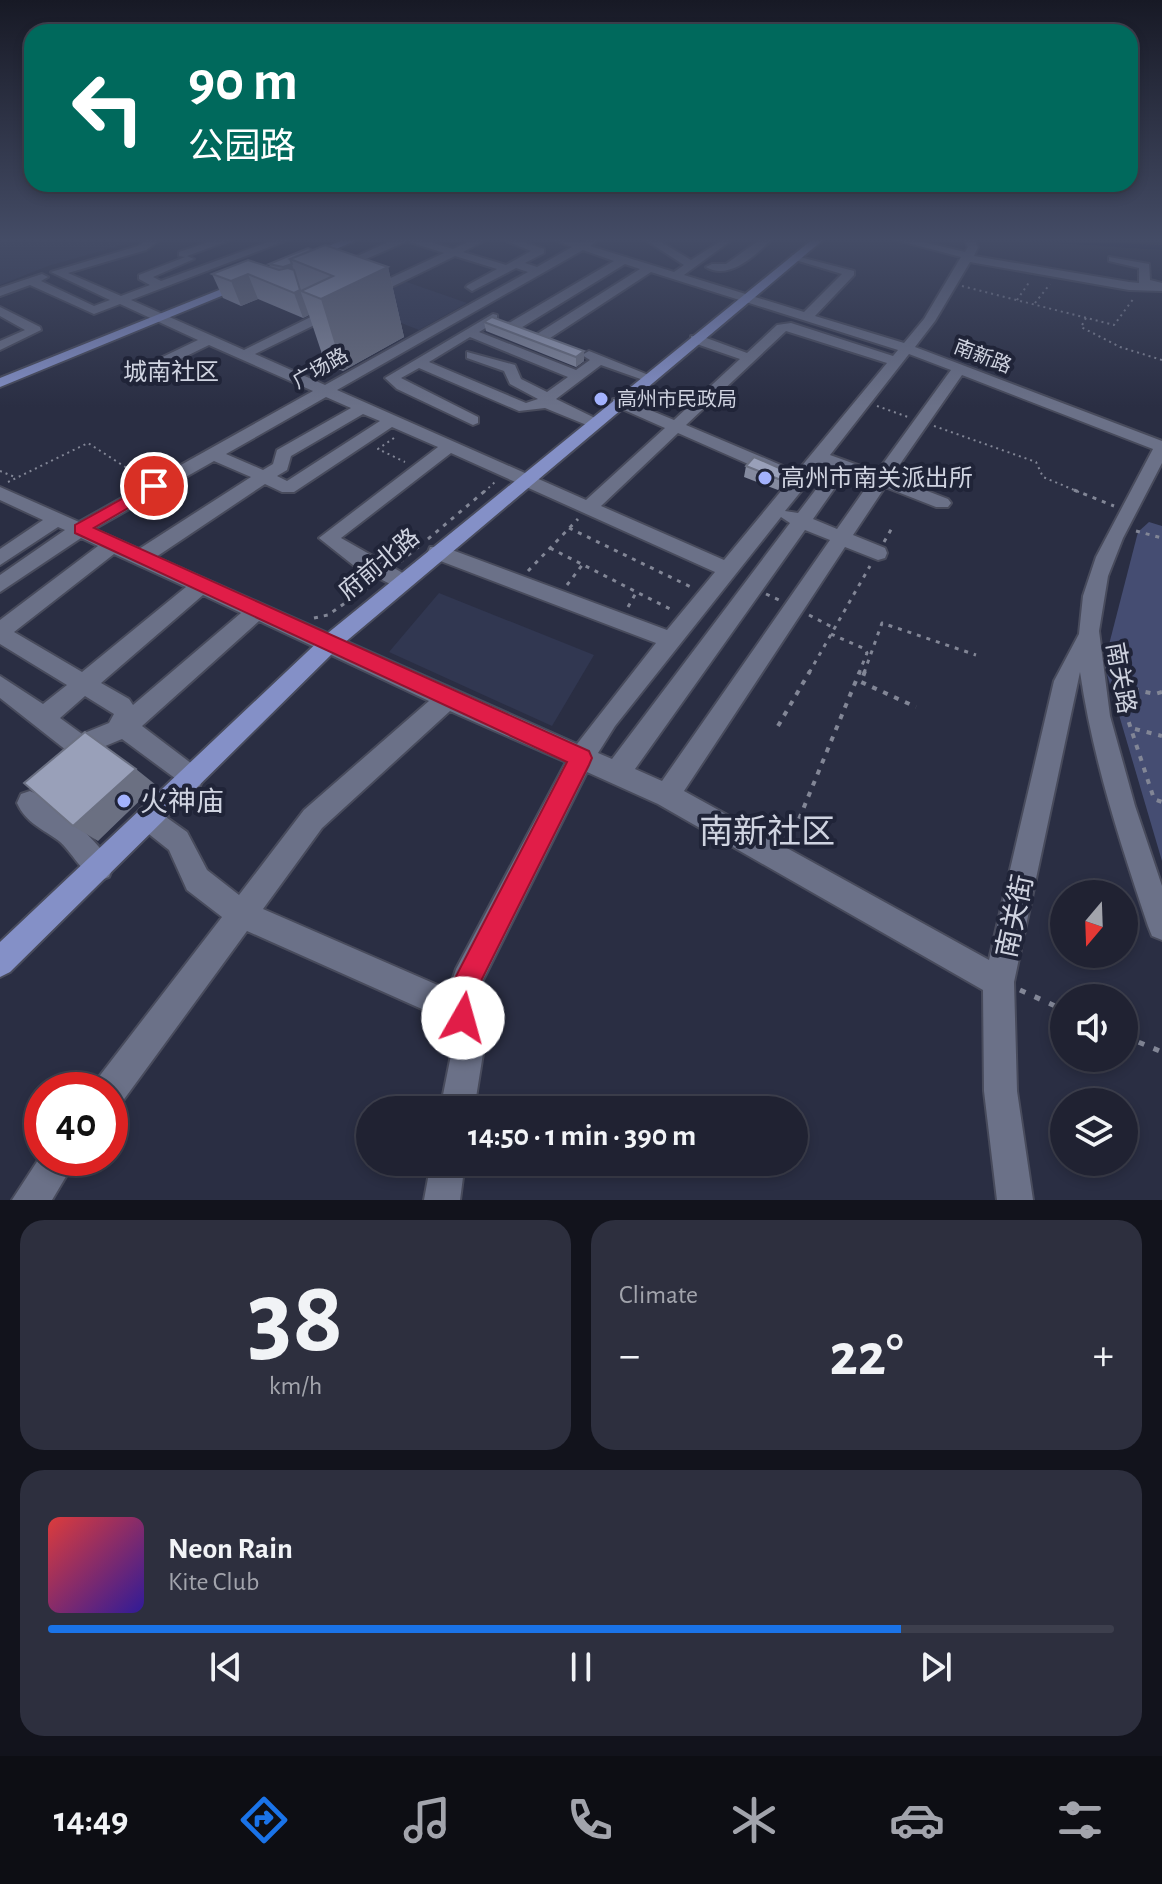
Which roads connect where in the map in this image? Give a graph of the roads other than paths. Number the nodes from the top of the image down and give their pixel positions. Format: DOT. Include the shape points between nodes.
graph roads {
  1 [pos="59,295"];
  2 [pos="107,295"];
  3 [pos="133,295"];
  4 [pos="209,295"];
  5 [pos="364,295"];
  6 [pos="479,295"];
  7 [pos="565,295"];
  8 [pos="605,295"];
  9 [pos="737,295"];
  10 [pos="750,295"];
  11 [pos="828,295"];
  12 [pos="946,295"];
  13 [pos="358,298"];
  14 [pos="747,298"];
  15 [pos="120,300"];
  16 [pos="332,300"];
  17 [pos="469,309"];
  18 [pos="0,311"];
  19 [pos="156,316"];
  20 [pos="807,317"];
  21 [pos="493,318"];
  22 [pos="514,326"];
  23 [pos="469,332"];
  24 [pos="539,336"];
  25 [pos="696,339"];
  26 [pos="208,340"];
  27 [pos="556,343"];
  28 [pos="447,345"];
  29 [pos="0,346"];
  30 [pos="571,348"];
  31 [pos="514,350"];
  32 [pos="243,355"];
  33 [pos="472,355"];
  34 [pos="899,355"];
  35 [pos="749,358"];
  36 [pos="600,359"];
  37 [pos="418,362"];
  38 [pos="551,365"];
  39 [pos="153,367"];
  40 [pos="960,369"];
  41 [pos="513,373"];
  42 [pos="578,376"];
  43 [pos="0,377"];
  44 [pos="450,377"];
  45 [pos="649,378"];
  46 [pos="0,383"];
  47 [pos="324,391"];
  48 [pos="483,392"];
  49 [pos="500,400"];
  50 [pos="546,400"];
  51 [pos="618,402"];
  52 [pos="362,408"];
  53 [pos="473,420"];
  54 [pos="594,423"];
  55 [pos="399,425"];
  56 [pos="675,427"];
  57 [pos="444,445"];
  58 [pos="1162,447"];
  59 [pos="213,454"];
  60 [pos="817,456"];
  61 [pos="843,465"];
  62 [pos="262,478"];
  63 [pos="525,479"];
  64 [pos="799,479"];
  65 [pos="881,480"];
  66 [pos="0,493"];
  67 [pos="942,503"];
  68 [pos="588,508"];
  69 [pos="774,510"];
  70 [pos="57,519"];
  71 [pos="801,521"];
  72 [pos="80,529"];
  73 [pos="841,538"];
  74 [pos="114,544"];
  75 [pos="437,552"];
  76 [pos="878,553"];
  77 [pos="142,557"];
  78 [pos="0,558"];
  79 [pos="727,569"];
  80 [pos="393,578"];
  81 [pos="203,584"];
  82 [pos="0,585"];
  83 [pos="258,610"];
  84 [pos="0,633"];
  85 [pos="671,640"];
  86 [pos="1086,640"];
  87 [pos="330,643"];
  88 [pos="85,684"];
  89 [pos="0,685"];
  90 [pos="447,699"];
  91 [pos="43,718"];
  92 [pos="122,727"];
  93 [pos="581,758"];
  94 [pos="617,773"];
  95 [pos="191,778"];
  96 [pos="667,795"];
  97 [pos="30,803"];
  98 [pos="149,818"];
  99 [pos="99,867"];
  100 [pos="243,914"];
  101 [pos="1162,926"];
  102 [pos="0,962"];
  103 [pos="999,982"];
  104 [pos="461,1011"];
  105 [pos="124,1072"];
  106 [pos="459,1096"];
  107 [pos="47,1176"];
  108 [pos="446,1176"];
  109 [pos="30,1200"];
  110 [pos="442,1200"];
  111 [pos="1015,1200"];
  1 -- 15 [label="street" via="89,310"];
  2 -- 15 [label="street"];
  3 -- 15 [label="street"];
  4 -- 19 [label="main road"];
  5 -- 13 [label="street"];
  6 -- 17 [label="street, 广场路"];
  7 -- 22 [label="street"];
  8 -- 24 [label="street"];
  9 -- 14 [label="street, 南新路"];
  10 -- 14 [label="main road, 府前北路"];
  11 -- 20 [label="street"];
  12 -- 34 [label="street"];
  14 -- 20 [label="street, 南新路"];
  14 -- 25 [label="main road, 府前北路"];
  15 -- 19 [label="street"];
  16 -- 32 [label="street" via="344,305"];
  17 -- 21 [label="street"];
  17 -- 47 [label="street, 广场路" via="414,334"];
  18 -- 29 [label="street" via="35,330"];
  19 -- 26 [label="street"];
  19 -- 43 [label="main road"];
  19 -- 46 [label="main road"];
  20 -- 34 [label="street, 南新路"];
  21 -- 22 [label="street"];
  21 -- 23 [label="street"];
  22 -- 24 [label="street"];
  23 -- 28 [label="street"];
  23 -- 31 [label="street"];
  24 -- 27 [label="street"];
  24 -- 31 [label="street"];
  25 -- 35 [label="street"];
  25 -- 45 [label="main road, 府前北路"];
  26 -- 32 [label="street"];
  26 -- 39 [label="street"];
  28 -- 33 [label="street"];
  28 -- 37 [label="street"];
  30 -- 36 [label="street"];
  31 -- 38 [label="street"];
  32 -- 47 [label="street"];
  33 -- 41 [label="street"];
  33 -- 44 [label="street" via="471,364"];
  34 -- 35 [label="street" via="787,327"];
  34 -- 40 [label="street, 南新路"];
  34 -- 60 [label="street"];
  35 -- 56 [label="street"];
  36 -- 42 [label="street"];
  36 -- 45 [label="street"];
  37 -- 44 [label="street"];
  37 -- 53 [label="street" via="392,380"];
  38 -- 41 [label="street"];
  38 -- 42 [label="street"];
  40 -- 58 [label="street, 南新路"];
  40 -- 65 [label="street"];
  41 -- 48 [label="street"];
  41 -- 50 [label="street" via="515,381"];
  42 -- 50 [label="street"];
  44 -- 48 [label="street"];
  45 -- 51 [label="main road, 府前北路"];
  47 -- 52 [label="street"];
  47 -- 59 [label="street, 广场路"];
  48 -- 49 [label="street"];
  49 -- 50 [label="street" via="524,408"];
  49 -- 53 [label="street"];
  50 -- 54 [label="street"];
  51 -- 54 [label="main road, 府前北路"];
  51 -- 56 [label="street"];
  52 -- 55 [label="street"];
  52 -- 62 [label="street" via="283,454 282,465"];
  53 -- 57 [label="street"];
  54 -- 63 [label="main road, 府前北路"];
  55 -- 57 [label="street"];
  55 -- 62 [label="street" via="288,488"];
  56 -- 64 [label="street"];
  56 -- 68 [label="street"];
  57 -- 63 [label="street"];
  57 -- 80 [label="street" via="328,538"];
  58 -- 86 [label="street, 南关路" via="1093,594"];
  59 -- 62 [label="street"];
  59 -- 72 [label="street, 广场路"];
  60 -- 61 [label="street"];
  60 -- 64 [label="street"];
  61 -- 65 [label="street"];
  61 -- 71 [label="street"];
  62 -- 77 [label="street"];
  63 -- 68 [label="street"];
  63 -- 75 [label="main road, 府前北路"];
  64 -- 69 [label="street"];
  65 -- 67 [label="street"];
  65 -- 73 [label="street"];
  66 -- 70 [label="street"];
  68 -- 79 [label="street"];
  69 -- 71 [label="street"];
  69 -- 79 [label="street"];
  70 -- 72 [label="street"];
  70 -- 78 [label="street"];
  71 -- 73 [label="street"];
  71 -- 94 [label="street"];
  72 -- 74 [label="street"];
  72 -- 82 [label="street, 广场路"];
  73 -- 76 [label="street"];
  73 -- 96 [label="street"];
  74 -- 77 [label="street"];
  74 -- 84 [label="street"];
  75 -- 80 [label="main road, 府前北路"];
  75 -- 85 [label="street"];
  77 -- 81 [label="street"];
  79 -- 85 [label="street"];
  80 -- 87 [label="main road, 府前北路"];
  81 -- 83 [label="street"];
  81 -- 88 [label="street"];
  83 -- 87 [label="street"];
  83 -- 92 [label="street"];
  84 -- 88 [label="street"];
  85 -- 93 [label="street"];
  86 -- 101 [label="street, 南关路" via="1107,747"];
  86 -- 103 [label="street, 南关街" via="1065,681"];
  87 -- 90 [label="street"];
  87 -- 95 [label="main road, 府前北路"];
  88 -- 91 [label="street"];
  88 -- 92 [label="street" via="124,709"];
  89 -- 91 [label="street"];
  90 -- 93 [label="street"];
  90 -- 100 [label="street" via="320,813"];
  91 -- 92 [label="street" via="81,747"];
  92 -- 95 [label="street"];
  93 -- 94 [label="street"];
  93 -- 104 [label="street" via="467,980"];
  94 -- 96 [label="street"];
  95 -- 98 [label="main road, 府前北路"];
  96 -- 103 [label="street"];
  97 -- 99 [label="street" via="68,832"];
  98 -- 99 [label="main road, 府前北路"];
  98 -- 100 [label="street" via="178,841 197,880"];
  99 -- 102 [label="main road, 府前北路"];
  100 -- 104 [label="street"];
  100 -- 105 [label="street"];
  103 -- 111 [label="street, 南关街" via="999,1079"];
  104 -- 106 [label="street" via="469,1036"];
  107 -- 109 [label="street"];
  108 -- 110 [label="street"];
}
